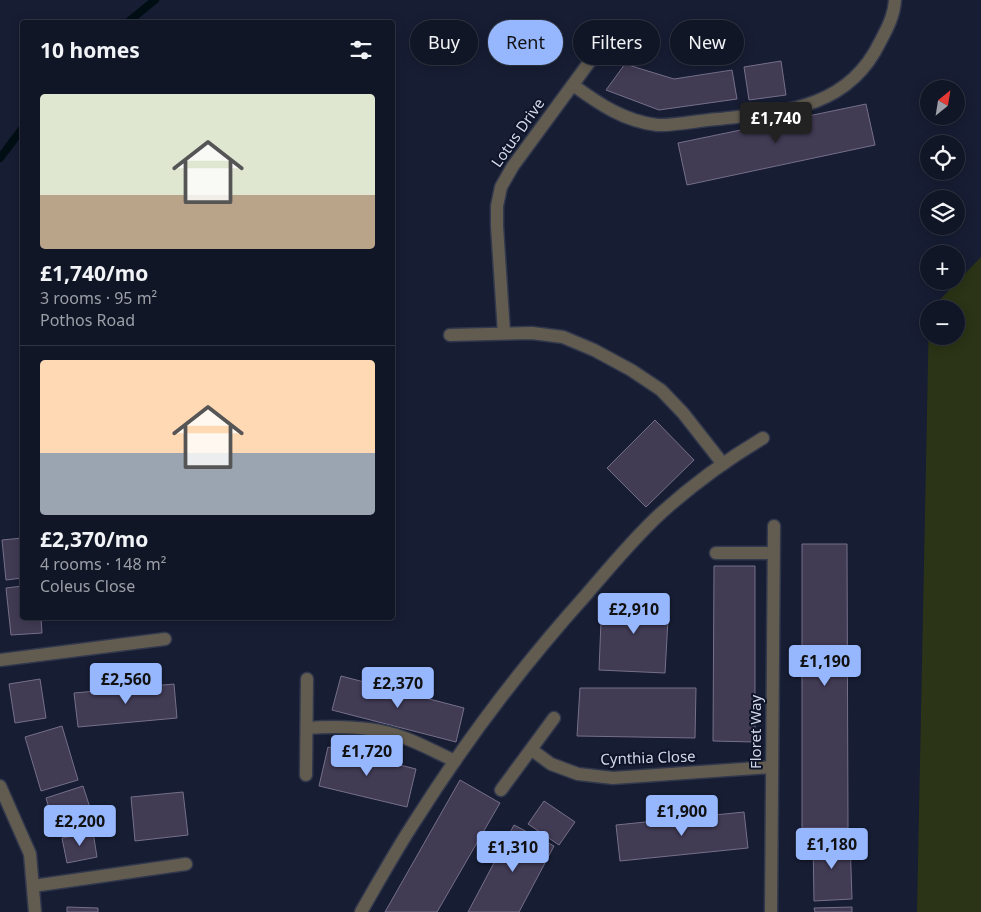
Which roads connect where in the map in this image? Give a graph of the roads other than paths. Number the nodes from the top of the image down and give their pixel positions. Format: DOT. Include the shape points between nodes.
graph roads {
  1 [pos="895,0"];
  2 [pos="587,65"];
  3 [pos="573,85"];
  4 [pos="504,333"];
  5 [pos="450,335"];
  6 [pos="763,438"];
  7 [pos="722,464"];
  8 [pos="774,526"];
  9 [pos="716,553"];
  10 [pos="773,553"];
  11 [pos="165,639"];
  12 [pos="0,660"];
  13 [pos="307,679"];
  14 [pos="554,718"];
  15 [pos="307,728"];
  16 [pos="532,750"];
  17 [pos="454,761"];
  18 [pos="772,767"];
  19 [pos="306,775"];
  20 [pos="0,786"];
  21 [pos="501,790"];
  22 [pos="186,864"];
  23 [pos="33,886"];
  24 [pos="35,912"];
  25 [pos="361,912"];
  26 [pos="771,912"];
  1 -- 3 [label="street" via="894,11 873,57 860,74 842,89 819,101 774,113 658,125 606,108"];
  2 -- 3 [label="street, Lotus Drive"];
  3 -- 4 [label="street, Lotus Drive" via="501,187 497,226"];
  4 -- 5 [label="street"];
  4 -- 7 [label="street" via="563,337 631,370 661,390"];
  6 -- 7 [label="street"];
  7 -- 17 [label="street" via="683,493 635,539 533,657"];
  8 -- 10 [label="street, Floret Way"];
  9 -- 10 [label="street"];
  10 -- 18 [label="street, Floret Way"];
  11 -- 12 [label="street"];
  13 -- 15 [label="street"];
  14 -- 16 [label="street"];
  15 -- 17 [label="street" via="353,727 378,731 402,737"];
  15 -- 19 [label="street"];
  16 -- 18 [label="street, Cynthia Close" via="552,764 578,774 612,778"];
  16 -- 21 [label="street"];
  17 -- 25 [label="street"];
  18 -- 26 [label="street, Floret Way"];
  20 -- 23 [label="street" via="30,854"];
  22 -- 23 [label="street"];
  23 -- 24 [label="street"];
}
